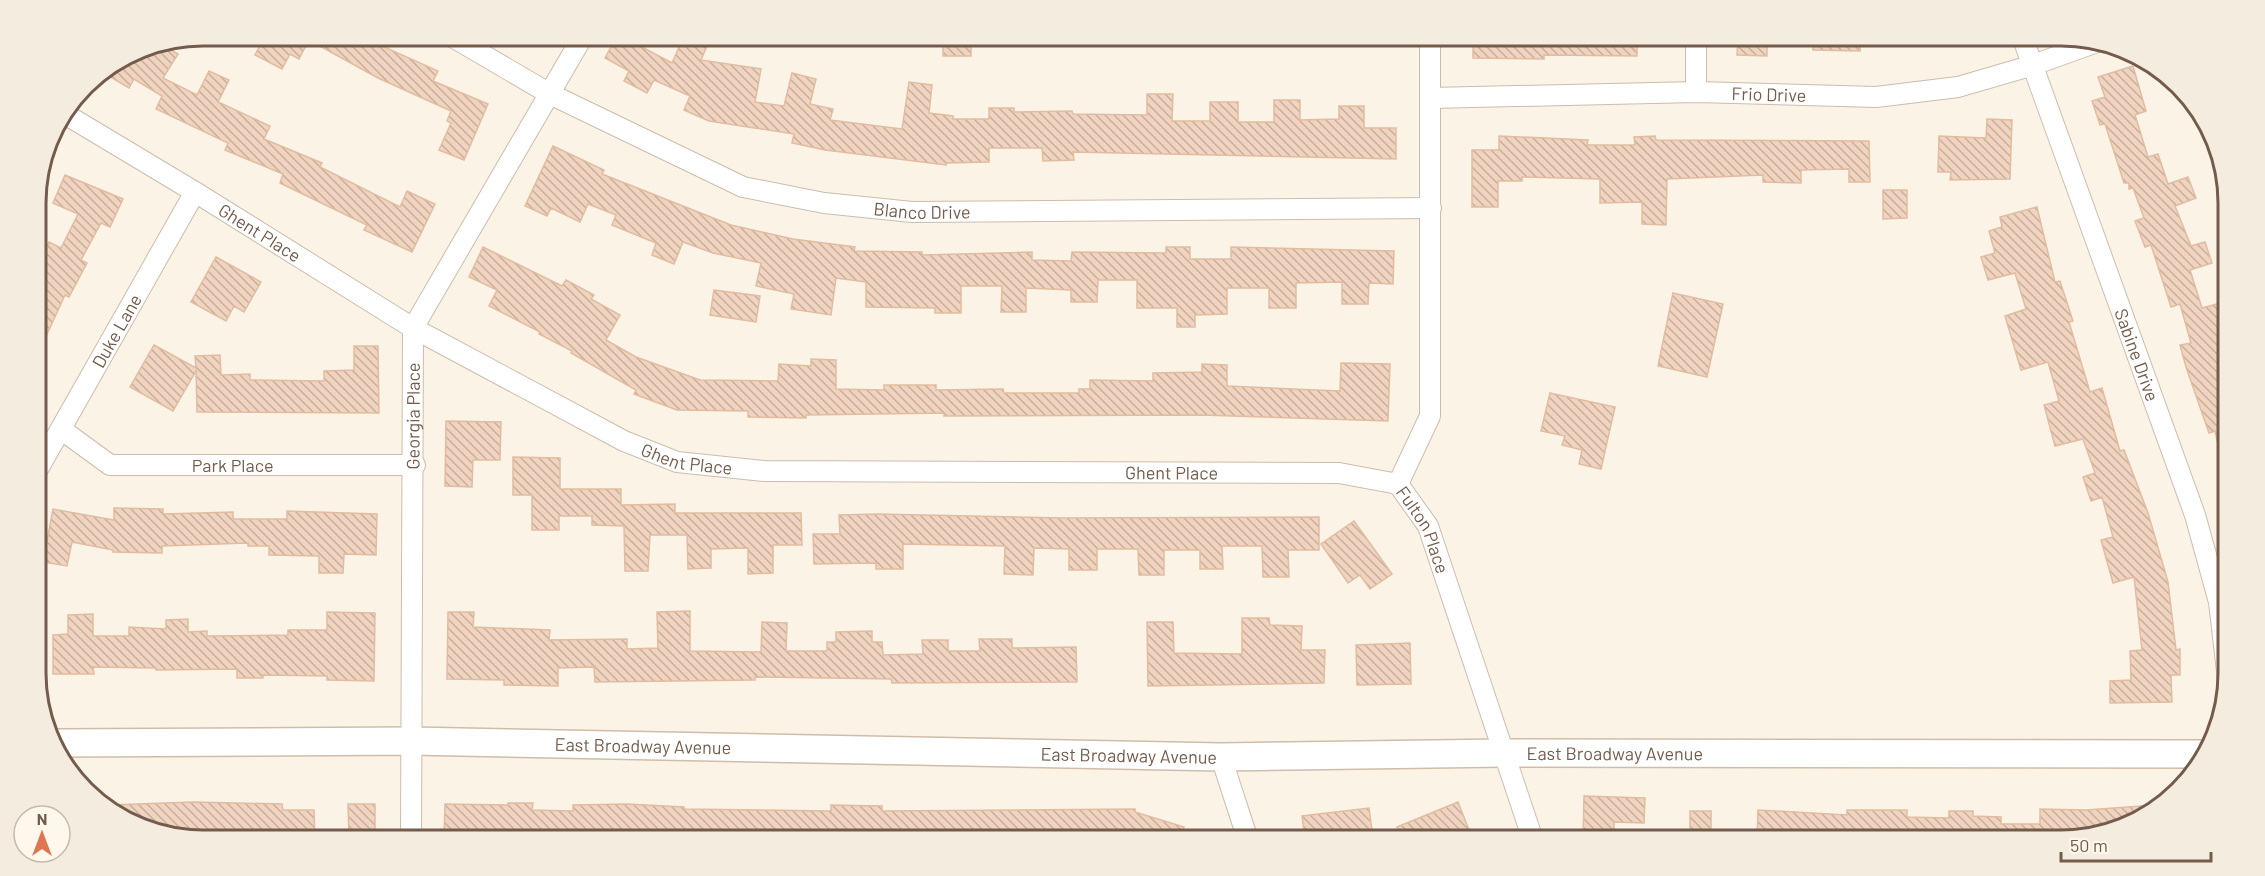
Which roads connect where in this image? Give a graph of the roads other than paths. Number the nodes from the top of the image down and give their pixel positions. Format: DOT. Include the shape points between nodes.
graph roads {
  1 [pos="468,46"];
  2 [pos="578,46"];
  3 [pos="1430,46"];
  4 [pos="1696,46"];
  5 [pos="2026,46"];
  6 [pos="2081,48"];
  7 [pos="2033,65"];
  8 [pos="1696,92"];
  9 [pos="549,94"];
  10 [pos="1431,98"];
  11 [pos="72,118"];
  12 [pos="195,192"];
  13 [pos="1431,208"];
  14 [pos="413,327"];
  15 [pos="62,430"];
  16 [pos="46,455"];
  17 [pos="414,465"];
  18 [pos="1398,484"];
  19 [pos="2218,598"];
  20 [pos="411,741"];
  21 [pos="64,743"];
  22 [pos="1504,753"];
  23 [pos="2195,754"];
  24 [pos="1221,757"];
  25 [pos="1245,829"];
  26 [pos="1529,829"];
  27 [pos="411,830"];
  1 -- 9 [label="street, Blanco Drive"];
  2 -- 9 [label="street"];
  3 -- 10 [label="street, Fulton Place"];
  4 -- 8 [label="street"];
  5 -- 7 [label="street, Sabine Drive"];
  6 -- 7 [label="street, Frio Drive"];
  7 -- 8 [label="street, Frio Drive" via="1958,87 1876,97"];
  7 -- 19 [label="street, Sabine Drive" via="2195,515"];
  8 -- 10 [label="street, Frio Drive"];
  9 -- 13 [label="street, Blanco Drive" via="743,187 824,202 912,212"];
  9 -- 14 [label="street"];
  10 -- 13 [label="street, Fulton Place"];
  11 -- 12 [label="street, Ghent Place"];
  12 -- 14 [label="street, Ghent Place"];
  12 -- 15 [label="street, Duke Lane"];
  13 -- 18 [label="street, Fulton Place" via="1430,416"];
  14 -- 17 [label="street, Georgia Place"];
  14 -- 18 [label="street, Ghent Place" via="624,441 676,462 764,471 1339,473"];
  15 -- 16 [label="street, Duke Lane"];
  15 -- 17 [label="street, Park Place" via="110,465"];
  17 -- 20 [label="street, Georgia Place"];
  18 -- 22 [label="street, Fulton Place" via="1428,526"];
  20 -- 21 [label="street, East Broadway Avenue"];
  20 -- 24 [label="street, East Broadway Avenue"];
  20 -- 27 [label="street, Georgia Place"];
  22 -- 23 [label="street, East Broadway Avenue"];
  22 -- 24 [label="street, East Broadway Avenue"];
  22 -- 26 [label="street, Fulton Place"];
  24 -- 25 [label="street"];
}
